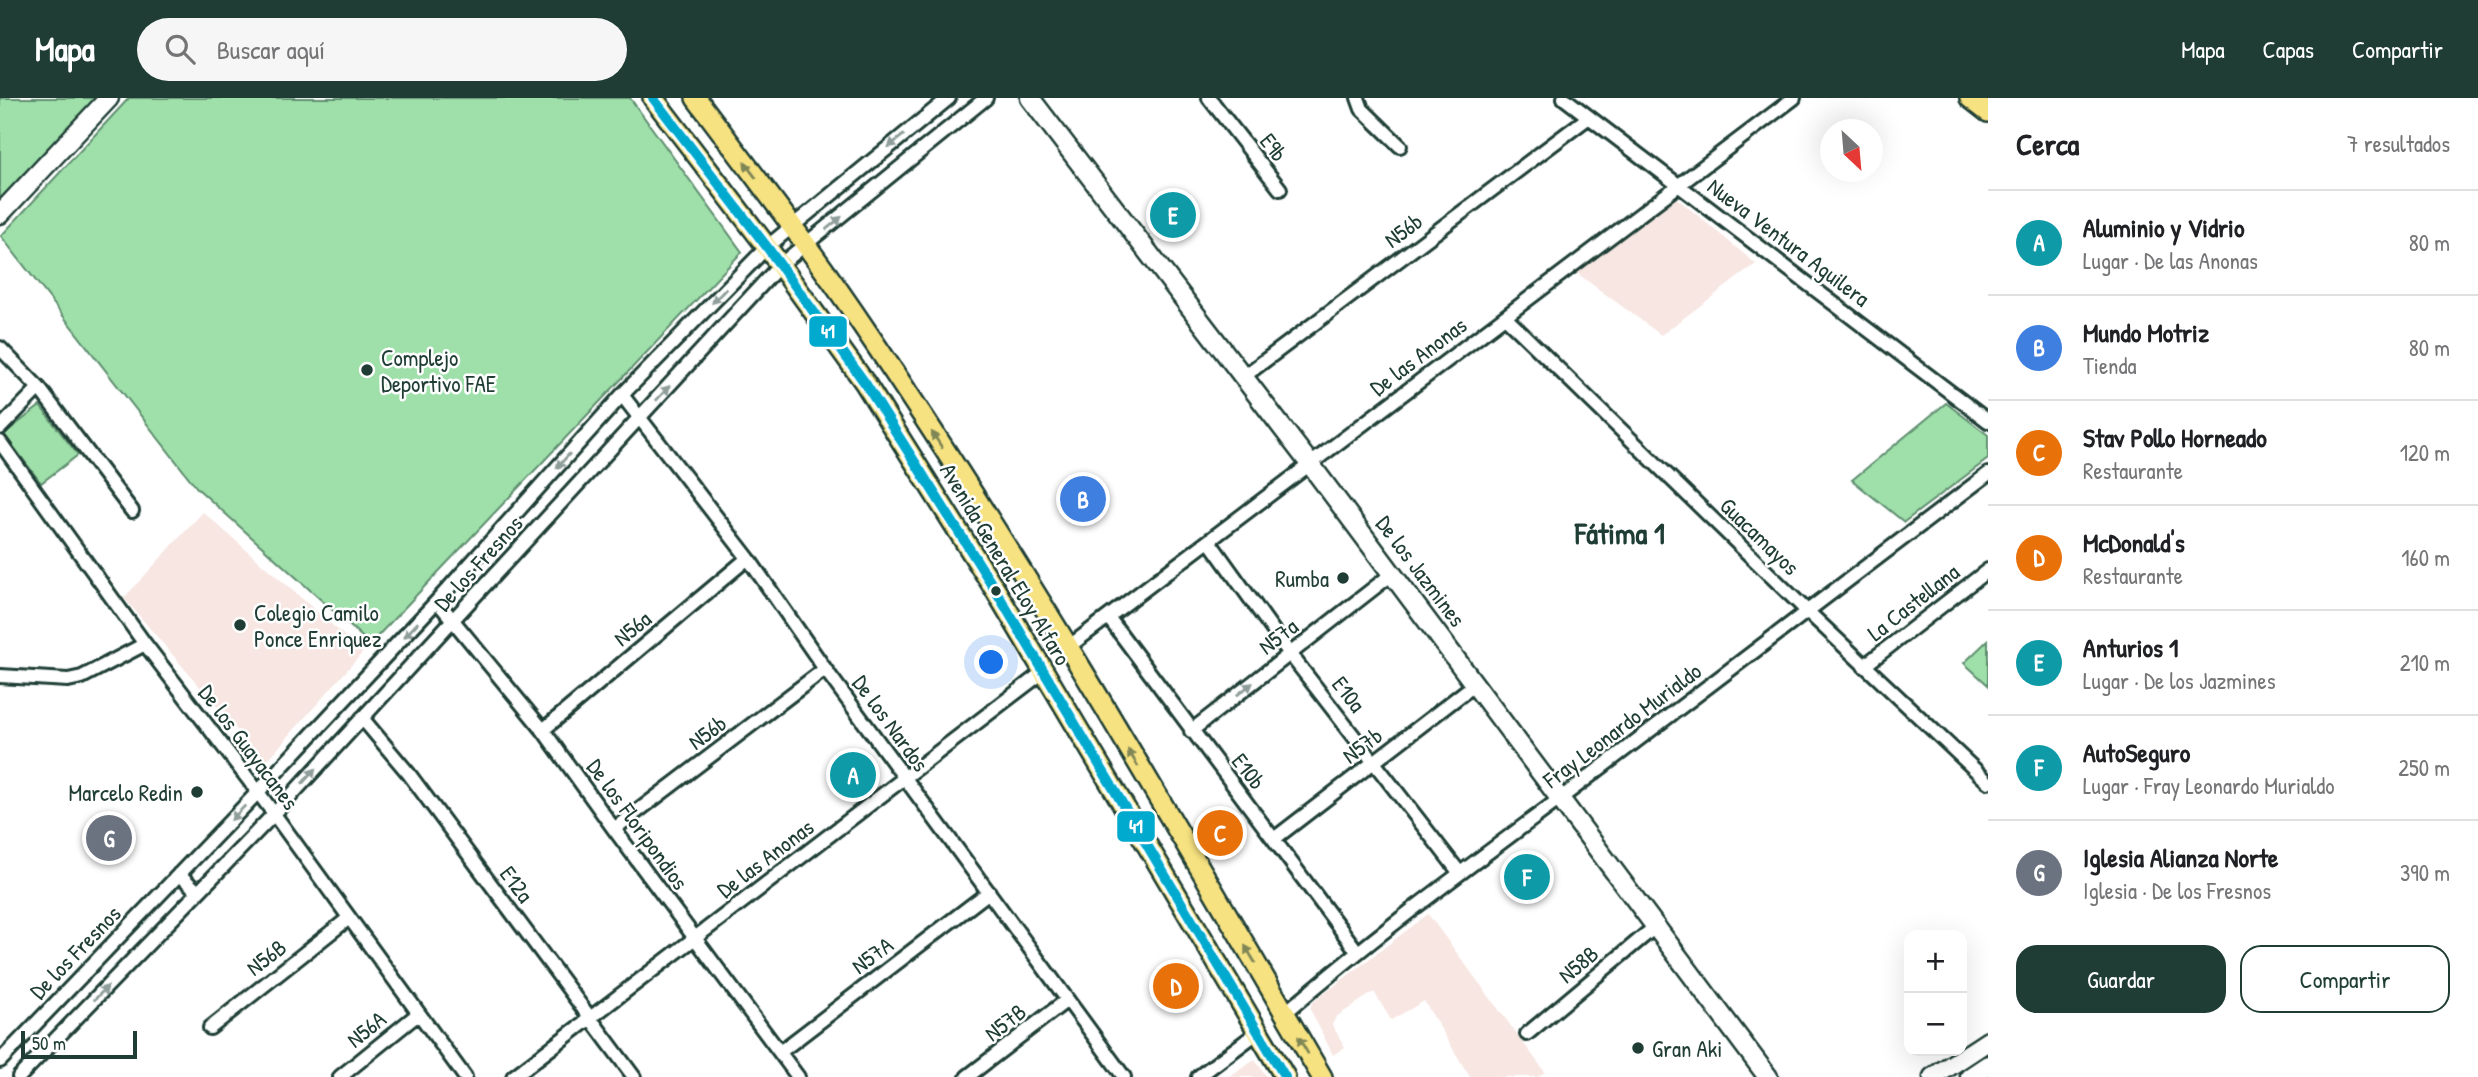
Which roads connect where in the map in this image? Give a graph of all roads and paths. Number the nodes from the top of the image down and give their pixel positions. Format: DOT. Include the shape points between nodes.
graph roads {
  1 [pos="109,98"];
  2 [pos="653,98"];
  3 [pos="696,98"];
  4 [pos="949,98"];
  5 [pos="986,98"];
  6 [pos="1030,98"];
  7 [pos="1209,98"];
  8 [pos="1357,98"];
  9 [pos="1563,98"];
  10 [pos="1794,98"];
  11 [pos="1970,98"];
  12 [pos="1988,113"];
  13 [pos="1589,117"];
  14 [pos="1400,146"];
  15 [pos="1679,185"];
  16 [pos="1280,189"];
  17 [pos="0,214"];
  18 [pos="792,226"];
  19 [pos="806,244"];
  20 [pos="767,247"];
  21 [pos="780,265"];
  22 [pos="1506,317"];
  23 [pos="0,348"];
  24 [pos="1243,377"];
  25 [pos="39,388"];
  26 [pos="622,395"];
  27 [pos="641,417"];
  28 [pos="1988,421"];
  29 [pos="0,428"];
  30 [pos="0,442"];
  31 [pos="1310,464"];
  32 [pos="1988,474"];
  33 [pos="132,511"];
  34 [pos="1209,541"];
  35 [pos="748,558"];
  36 [pos="1988,570"];
  37 [pos="1392,574"];
  38 [pos="437,601"];
  39 [pos="1806,610"];
  40 [pos="1108,617"];
  41 [pos="453,623"];
  42 [pos="145,644"];
  43 [pos="1067,648"];
  44 [pos="1290,654"];
  45 [pos="1864,666"];
  46 [pos="825,669"];
  47 [pos="1043,671"];
  48 [pos="0,676"];
  49 [pos="1475,684"];
  50 [pos="362,718"];
  51 [pos="543,730"];
  52 [pos="1191,731"];
  53 [pos="1375,761"];
  54 [pos="905,777"];
  55 [pos="1988,782"];
  56 [pos="258,792"];
  57 [pos="1560,799"];
  58 [pos="274,814"];
  59 [pos="614,829"];
  60 [pos="1274,839"];
  61 [pos="1459,872"];
  62 [pos="179,874"];
  63 [pos="198,892"];
  64 [pos="989,892"];
  65 [pos="349,918"];
  66 [pos="1656,926"];
  67 [pos="695,937"];
  68 [pos="1357,951"];
  69 [pos="65,993"];
  70 [pos="1068,1000"];
  71 [pos="84,1010"];
  72 [pos="1285,1013"];
  73 [pos="418,1014"];
  74 [pos="590,1018"];
  75 [pos="210,1028"];
  76 [pos="1258,1032"];
  77 [pos="1527,1034"];
  78 [pos="1988,1041"];
  79 [pos="780,1052"];
  80 [pos="0,1061"];
  81 [pos="1987,1068"];
  82 [pos="19,1077"];
  83 [pos="340,1077"];
  84 [pos="465,1077"];
  85 [pos="513,1077"];
  86 [pos="634,1077"];
  87 [pos="798,1077"];
  88 [pos="967,1077"];
  89 [pos="1124,1077"];
  90 [pos="1198,1077"];
  91 [pos="1285,1077"];
  92 [pos="1322,1077"];
  93 [pos="1768,1077"];
  94 [pos="1933,1077"];
  95 [pos="1970,1077"];
  1 -- 17 [label="street"];
  2 -- 20 [label="main road, Avenida General Eloy Alfaro"];
  18 -- 3 [label="main road, Avenida General Eloy Alfaro, one-way"];
  4 -- 18 [label="street, De los Fresnos, one-way"];
  19 -- 5 [label="street, De los Fresnos, one-way"];
  6 -- 24 [label="street, De los Jazmines"];
  7 -- 16 [label="street, E9b"];
  8 -- 14 [label="street" via="1362,109"];
  9 -- 13 [label="street, Nueva Ventura Aguilera"];
  10 -- 15 [label="street, De las Anonas"];
  11 -- 12 [label="main road"];
  13 -- 15 [label="street, Nueva Ventura Aguilera"];
  13 -- 24 [label="street, N56b"];
  15 -- 22 [label="street, De las Anonas"];
  15 -- 28 [label="street, Nueva Ventura Aguilera"];
  18 -- 19 [label="main road, Avenida General Eloy Alfaro"];
  18 -- 20 [label="street, De los Fresnos"];
  19 -- 21 [label="street, De los Fresnos"];
  43 -- 19 [label="main road, Avenida General Eloy Alfaro, one-way" via="867,331"];
  20 -- 21 [label="main road, Avenida General Eloy Alfaro"];
  20 -- 26 [label="street, De los Fresnos, one-way"];
  27 -- 21 [label="street, De los Fresnos, one-way"];
  21 -- 47 [label="main road, Avenida General Eloy Alfaro" via="865,383"];
  22 -- 31 [label="street, De las Anonas"];
  22 -- 39 [label="street, Guacamayos"];
  23 -- 25 [label="street"];
  24 -- 31 [label="street, De los Jazmines"];
  25 -- 29 [label="street"];
  25 -- 33 [label="street"];
  26 -- 27 [label="street, De los Nardos"];
  26 -- 38 [label="street, De los Fresnos, one-way"];
  27 -- 35 [label="street, De los Nardos"];
  27 -- 41 [label="street, De los Fresnos"];
  30 -- 42 [label="street, De los Guayacanes"];
  31 -- 34 [label="street, De las Anonas"];
  31 -- 37 [label="street, De los Jazmines"];
  32 -- 39 [label="street, Fray Leonardo Murialdo"];
  34 -- 40 [label="street, De las Anonas"];
  34 -- 44 [label="street, E10a"];
  35 -- 46 [label="street, De los Nardos"];
  35 -- 51 [label="street, N56a"];
  36 -- 45 [label="street, La Castellana"];
  37 -- 44 [label="street, N57a"];
  37 -- 49 [label="street, De los Jazmines"];
  38 -- 41 [label="street, De los Floripondios"];
  38 -- 56 [label="street, De los Fresnos, one-way"];
  39 -- 45 [label="street, Guacamayos"];
  39 -- 57 [label="street, Fray Leonardo Murialdo"];
  40 -- 43 [label="street, De las Anonas"];
  40 -- 52 [label="street, E10b"];
  41 -- 50 [label="street, De los Fresnos"];
  41 -- 51 [label="street, De los Floripondios"];
  42 -- 48 [label="street" via="82,677"];
  42 -- 56 [label="street, De los Guayacanes"];
  72 -- 43 [label="main road, Avenida General Eloy Alfaro, one-way"];
  52 -- 44 [label="street, N57a, one-way"];
  44 -- 53 [label="street, E10a"];
  45 -- 55 [label="street, Guacamayos"];
  46 -- 54 [label="street, De los Nardos"];
  46 -- 59 [label="street, N56b"];
  47 -- 54 [label="street, De las Anonas"];
  47 -- 76 [label="main road, Avenida General Eloy Alfaro"];
  49 -- 53 [label="street, N57b"];
  49 -- 57 [label="street, De los Jazmines"];
  58 -- 50 [label="street, De los Fresnos, one-way"];
  50 -- 74 [label="street, E12a" via="409,774"];
  51 -- 59 [label="street, De los Floripondios"];
  52 -- 60 [label="street, E10b"];
  53 -- 60 [label="street, N57b"];
  53 -- 61 [label="street, E10a"];
  54 -- 64 [label="street, De los Nardos"];
  54 -- 67 [label="street, De las Anonas"];
  56 -- 58 [label="street, De los Guayacanes"];
  56 -- 62 [label="street, De los Fresnos, one-way"];
  57 -- 61 [label="street, Fray Leonardo Murialdo"];
  57 -- 66 [label="street, De los Jazmines"];
  58 -- 63 [label="street, De los Fresnos"];
  58 -- 65 [label="street, De los Guayacanes"];
  59 -- 67 [label="street, De los Floripondios"];
  60 -- 68 [label="street, E10b"];
  61 -- 68 [label="street, Fray Leonardo Murialdo"];
  62 -- 63 [label="street"];
  62 -- 69 [label="street, De los Fresnos"];
  71 -- 63 [label="street, De los Fresnos, one-way"];
  64 -- 70 [label="street, De los Nardos"];
  64 -- 79 [label="street, N57A"];
  65 -- 73 [label="street, De los Guayacanes"];
  65 -- 75 [label="street, N56B"];
  66 -- 77 [label="street, N58B"];
  66 -- 93 [label="street, De los Jazmines"];
  67 -- 74 [label="street, De las Anonas"];
  67 -- 79 [label="street, De los Floripondios"];
  68 -- 72 [label="street, Fray Leonardo Murialdo"];
  69 -- 71 [label="street"];
  69 -- 80 [label="street, De los Fresnos"];
  70 -- 88 [label="street, N57B"];
  70 -- 89 [label="street, De los Nardos"];
  71 -- 82 [label="street, De los Fresnos"];
  92 -- 72 [label="main road, Avenida General Eloy Alfaro, one-way"];
  73 -- 83 [label="street, N56A"];
  73 -- 84 [label="street, De los Guayacanes"];
  74 -- 85 [label="street, De las Anonas"];
  74 -- 86 [label="street, E12a"];
  76 -- 90 [label="street"];
  76 -- 91 [label="main road, Avenida General Eloy Alfaro"];
  78 -- 94 [label="street"];
  79 -- 87 [label="street, De los Floripondios"];
  81 -- 95 [label="street"];
}
